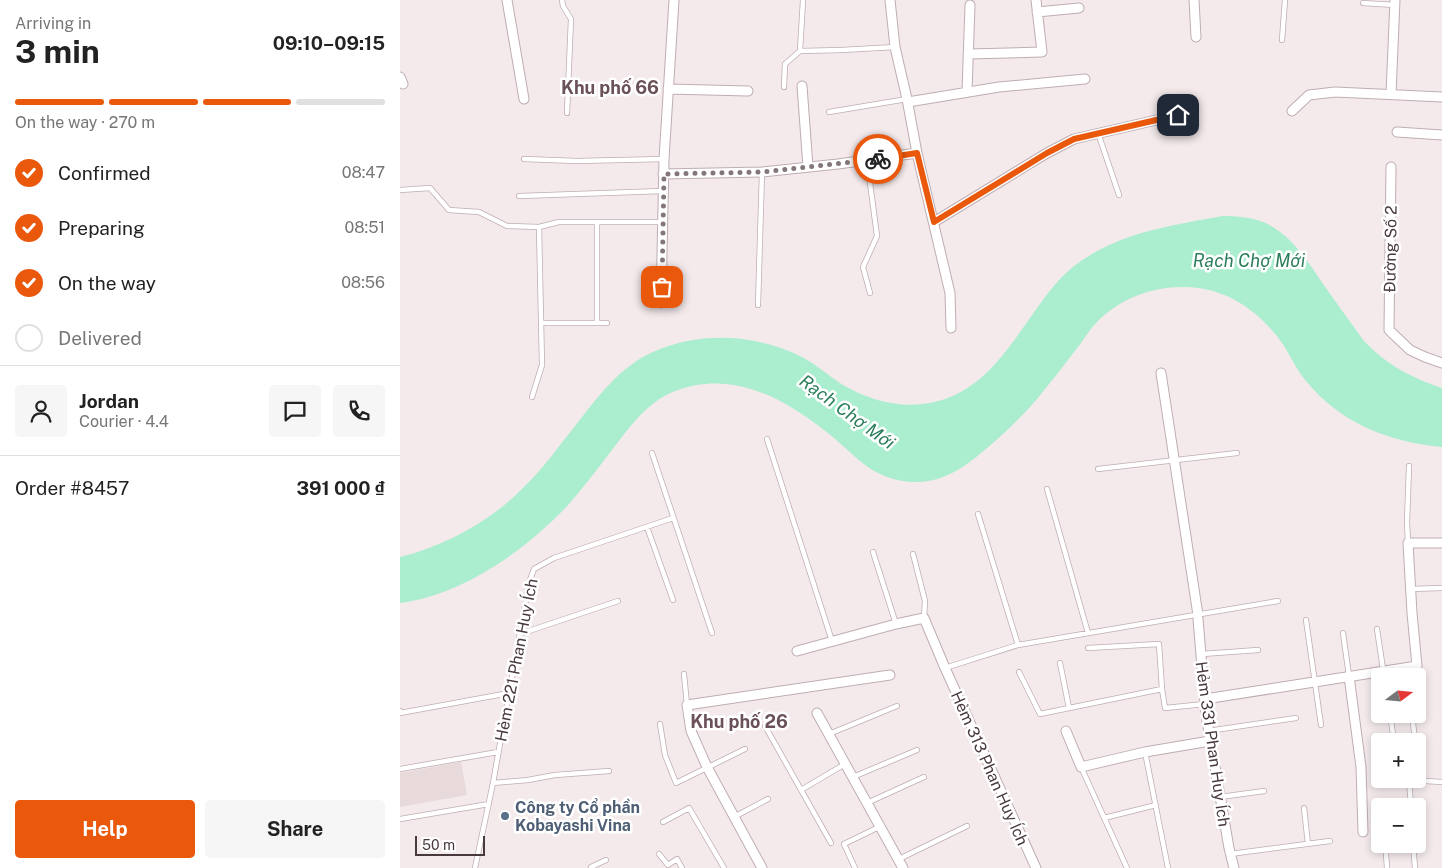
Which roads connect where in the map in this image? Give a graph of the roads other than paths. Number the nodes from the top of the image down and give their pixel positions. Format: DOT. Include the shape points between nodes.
graph roads {
  1 [pos="507,0"];
  2 [pos="562,0"];
  3 [pos="674,0"];
  4 [pos="803,0"];
  5 [pos="890,0"];
  6 [pos="1036,0"];
  7 [pos="1194,0"];
  8 [pos="1285,0"];
  9 [pos="1363,3"];
  10 [pos="1395,3"];
  11 [pos="970,5"];
  12 [pos="1079,8"];
  13 [pos="1037,12"];
  14 [pos="1196,37"];
  15 [pos="1282,40"];
  16 [pos="895,47"];
  17 [pos="800,51"];
  18 [pos="968,54"];
  19 [pos="1085,79"];
  20 [pos="802,86"];
  21 [pos="784,87"];
  22 [pos="668,89"];
  23 [pos="748,91"];
  24 [pos="967,92"];
  25 [pos="1391,94"];
  26 [pos="1442,97"];
  27 [pos="524,99"];
  28 [pos="908,100"];
  29 [pos="1292,111"];
  30 [pos="829,112"];
  31 [pos="567,113"];
  32 [pos="1178,115"];
  33 [pos="1397,132"];
  34 [pos="1098,133"];
  35 [pos="1442,136"];
  36 [pos="917,153"];
  37 [pos="524,159"];
  38 [pos="664,159"];
  39 [pos="867,160"];
  40 [pos="808,167"];
  41 [pos="1391,167"];
  42 [pos="762,172"];
  43 [pos="664,174"];
  44 [pos="400,190"];
  45 [pos="663,191"];
  46 [pos="1120,195"];
  47 [pos="519,196"];
  48 [pos="598,222"];
  49 [pos="662,222"];
  50 [pos="934,222"];
  51 [pos="539,227"];
  52 [pos="870,293"];
  53 [pos="661,303"];
  54 [pos="758,305"];
  55 [pos="541,323"];
  56 [pos="597,323"];
  57 [pos="607,323"];
  58 [pos="950,328"];
  59 [pos="1442,363"];
  60 [pos="1161,373"];
  61 [pos="532,397"];
  62 [pos="767,440"];
  63 [pos="652,452"];
  64 [pos="1237,452"];
  65 [pos="1174,460"];
  66 [pos="1409,466"];
  67 [pos="1098,470"];
  68 [pos="1047,489"];
  69 [pos="978,514"];
  70 [pos="673,518"];
  71 [pos="647,527"];
  72 [pos="1408,543"];
  73 [pos="1442,543"];
  74 [pos="873,552"];
  75 [pos="913,554"];
  76 [pos="1442,588"];
  77 [pos="1410,589"];
  78 [pos="672,600"];
  79 [pos="618,601"];
  80 [pos="1278,601"];
  81 [pos="1198,617"];
  82 [pos="924,618"];
  83 [pos="1306,620"];
  84 [pos="896,624"];
  85 [pos="1377,629"];
  86 [pos="1343,632"];
  87 [pos="712,633"];
  88 [pos="1088,633"];
  89 [pos="520,634"];
  90 [pos="832,641"];
  91 [pos="1018,645"];
  92 [pos="1088,648"];
  93 [pos="1258,650"];
  94 [pos="797,651"];
  95 [pos="1200,654"];
  96 [pos="1060,663"];
  97 [pos="945,668"];
  98 [pos="1383,668"];
  99 [pos="1413,668"];
  100 [pos="1019,672"];
  101 [pos="684,674"];
  102 [pos="1371,674"];
  103 [pos="890,675"];
  104 [pos="1349,676"];
  105 [pos="1315,681"];
  106 [pos="1162,688"];
  107 [pos="509,693"];
  108 [pos="1205,701"];
  109 [pos="687,704"];
  110 [pos="897,706"];
  111 [pos="1069,708"];
  112 [pos="400,711"];
  113 [pos="817,714"];
  114 [pos="1296,718"];
  115 [pos="660,724"];
  116 [pos="1321,725"];
  117 [pos="765,726"];
  118 [pos="1066,731"];
  119 [pos="1208,731"];
  120 [pos="828,734"];
  121 [pos="1210,741"];
  122 [pos="745,749"];
  123 [pos="917,750"];
  124 [pos="498,752"];
  125 [pos="1146,752"];
  126 [pos="845,764"];
  127 [pos="707,767"];
  128 [pos="1081,767"];
  129 [pos="400,769"];
  130 [pos="609,771"];
  131 [pos="924,777"];
  132 [pos="852,778"];
  133 [pos="1426,780"];
  134 [pos="1442,782"];
  135 [pos="492,783"];
  136 [pos="801,790"];
  137 [pos="1264,791"];
  138 [pos="1220,797"];
  139 [pos="768,799"];
  140 [pos="866,803"];
  141 [pos="488,804"];
  142 [pos="1156,805"];
  143 [pos="1304,808"];
  144 [pos="734,817"];
  145 [pos="1104,818"];
  146 [pos="400,819"];
  147 [pos="663,822"];
  148 [pos="879,826"];
  149 [pos="967,826"];
  150 [pos="1363,832"];
  151 [pos="1330,841"];
  152 [pos="831,843"];
  153 [pos="1308,844"];
  154 [pos="1386,853"];
  155 [pos="1414,853"];
  156 [pos="659,854"];
  157 [pos="1230,854"];
  158 [pos="606,860"];
  159 [pos="898,860"];
  160 [pos="475,868"];
  161 [pos="592,868"];
  162 [pos="682,868"];
  163 [pos="724,868"];
  164 [pos="762,868"];
  165 [pos="856,868"];
  166 [pos="902,868"];
  167 [pos="1036,868"];
  168 [pos="1127,868"];
  169 [pos="1168,868"];
  170 [pos="1234,868"];
  171 [pos="1387,868"];
  172 [pos="1415,868"];
  1 -- 27 [label="street"];
  2 -- 31 [label="lane" via="571,19"];
  3 -- 22 [label="street"];
  4 -- 17 [label="lane"];
  5 -- 16 [label="street"];
  6 -- 13 [label="street"];
  7 -- 14 [label="street"];
  8 -- 15 [label="lane"];
  9 -- 10 [label="lane"];
  10 -- 25 [label="street"];
  11 -- 18 [label="street"];
  12 -- 13 [label="street"];
  13 -- 18 [label="street" via="1042,52"];
  16 -- 17 [label="lane"];
  16 -- 28 [label="street"];
  17 -- 21 [label="lane" via="785,64"];
  18 -- 24 [label="street"];
  19 -- 24 [label="street"];
  20 -- 40 [label="street"];
  22 -- 23 [label="street"];
  22 -- 38 [label="street"];
  24 -- 28 [label="street"];
  25 -- 26 [label="street"];
  25 -- 29 [label="street" via="1335,92 1310,95"];
  28 -- 30 [label="lane"];
  28 -- 36 [label="street"];
  32 -- 34 [label="street"];
  33 -- 35 [label="street"];
  34 -- 46 [label="lane"];
  34 -- 50 [label="street" via="1074,139 1047,153"];
  36 -- 39 [label="street"];
  36 -- 50 [label="street"];
  37 -- 38 [label="lane"];
  38 -- 43 [label="street"];
  39 -- 40 [label="street"];
  39 -- 52 [label="lane" via="877,236 863,267"];
  40 -- 42 [label="street"];
  41 -- 59 [label="street, Đường Số 2" via="1389,330 1410,350"];
  42 -- 43 [label="street"];
  42 -- 54 [label="lane"];
  43 -- 45 [label="street"];
  44 -- 51 [label="lane" via="430,188 449,210 478,212 507,226"];
  45 -- 47 [label="lane"];
  45 -- 49 [label="street"];
  48 -- 49 [label="lane"];
  48 -- 51 [label="lane" via="559,222"];
  48 -- 56 [label="lane"];
  49 -- 53 [label="street"];
  50 -- 58 [label="street" via="950,293"];
  51 -- 55 [label="lane"];
  55 -- 56 [label="lane"];
  55 -- 61 [label="lane" via="542,365"];
  56 -- 57 [label="lane"];
  60 -- 65 [label="street, Hẻm 331 Phan Huy Ích"];
  62 -- 90 [label="lane"];
  63 -- 70 [label="lane"];
  64 -- 65 [label="lane"];
  65 -- 67 [label="lane"];
  65 -- 81 [label="street, Hẻm 331 Phan Huy Ích"];
  66 -- 72 [label="lane"];
  68 -- 88 [label="lane"];
  69 -- 91 [label="lane"];
  70 -- 71 [label="lane, Hẻm 221 Phan Huy Ích"];
  70 -- 87 [label="lane"];
  71 -- 78 [label="lane"];
  71 -- 89 [label="lane, Hẻm 221 Phan Huy Ích" via="554,558 534,569"];
  72 -- 73 [label="street"];
  72 -- 77 [label="street"];
  74 -- 84 [label="lane"];
  75 -- 82 [label="lane" via="924,601"];
  76 -- 77 [label="lane"];
  77 -- 99 [label="street" via="1417,666"];
  79 -- 89 [label="lane"];
  80 -- 81 [label="lane"];
  81 -- 88 [label="lane"];
  81 -- 95 [label="street, Hẻm 331 Phan Huy Ích"];
  82 -- 84 [label="street"];
  82 -- 97 [label="street, Hẻm 313 Phan Huy Ích"];
  83 -- 105 [label="lane"];
  84 -- 90 [label="street"];
  85 -- 98 [label="lane"];
  86 -- 104 [label="lane"];
  88 -- 91 [label="lane"];
  89 -- 107 [label="lane, Hẻm 221 Phan Huy Ích"];
  90 -- 94 [label="street"];
  91 -- 97 [label="lane"];
  92 -- 106 [label="lane" via="1158,644"];
  93 -- 95 [label="lane"];
  95 -- 108 [label="street, Hẻm 331 Phan Huy Ích"];
  96 -- 111 [label="lane"];
  97 -- 167 [label="street, Hẻm 313 Phan Huy Ích"];
  100 -- 111 [label="lane" via="1040,714"];
  101 -- 109 [label="lane"];
  102 -- 104 [label="street"];
  103 -- 109 [label="street"];
  104 -- 105 [label="street"];
  104 -- 150 [label="street" via="1361,768"];
  105 -- 108 [label="street"];
  105 -- 116 [label="lane"];
  106 -- 108 [label="lane" via="1165,708"];
  106 -- 111 [label="lane"];
  107 -- 112 [label="lane"];
  107 -- 124 [label="lane, Hẻm 221 Phan Huy Ích"];
  108 -- 119 [label="street, Hẻm 331 Phan Huy Ích"];
  109 -- 127 [label="street" via="691,731"];
  110 -- 120 [label="lane"];
  113 -- 120 [label="street"];
  114 -- 119 [label="lane"];
  115 -- 127 [label="lane" via="665,755 676,782"];
  117 -- 136 [label="lane"];
  118 -- 128 [label="street"];
  119 -- 121 [label="street, Hẻm 331 Phan Huy Ích"];
  120 -- 126 [label="street"];
  121 -- 125 [label="street"];
  121 -- 138 [label="street, Hẻm 331 Phan Huy Ích"];
  122 -- 127 [label="lane"];
  123 -- 132 [label="lane"];
  124 -- 129 [label="lane"];
  124 -- 135 [label="lane, Hẻm 221 Phan Huy Ích"];
  125 -- 128 [label="street"];
  125 -- 142 [label="lane"];
  126 -- 132 [label="street"];
  126 -- 136 [label="lane"];
  127 -- 144 [label="street"];
  128 -- 145 [label="lane"];
  130 -- 135 [label="lane"];
  131 -- 140 [label="lane"];
  132 -- 140 [label="street"];
  133 -- 134 [label="lane"];
  135 -- 141 [label="lane, Hẻm 221 Phan Huy Ích"];
  136 -- 152 [label="lane"];
  137 -- 138 [label="lane"];
  138 -- 157 [label="street, Hẻm 331 Phan Huy Ích"];
  139 -- 144 [label="lane"];
  140 -- 148 [label="street"];
  141 -- 146 [label="lane"];
  141 -- 160 [label="lane, Hẻm 221 Phan Huy Ích"];
  142 -- 145 [label="lane"];
  142 -- 169 [label="lane"];
  143 -- 153 [label="lane"];
  144 -- 164 [label="street"];
  145 -- 168 [label="lane"];
  147 -- 163 [label="lane" via="689,808"];
  148 -- 159 [label="street"];
  148 -- 165 [label="lane" via="844,844"];
  149 -- 159 [label="lane"];
  151 -- 153 [label="lane"];
  153 -- 157 [label="lane"];
  154 -- 171 [label="lane"];
  155 -- 172 [label="lane"];
  156 -- 162 [label="lane" via="668,865 677,859"];
  157 -- 170 [label="street, Hẻm 331 Phan Huy Ích"];
  158 -- 161 [label="lane"];
  159 -- 166 [label="street"];
}
